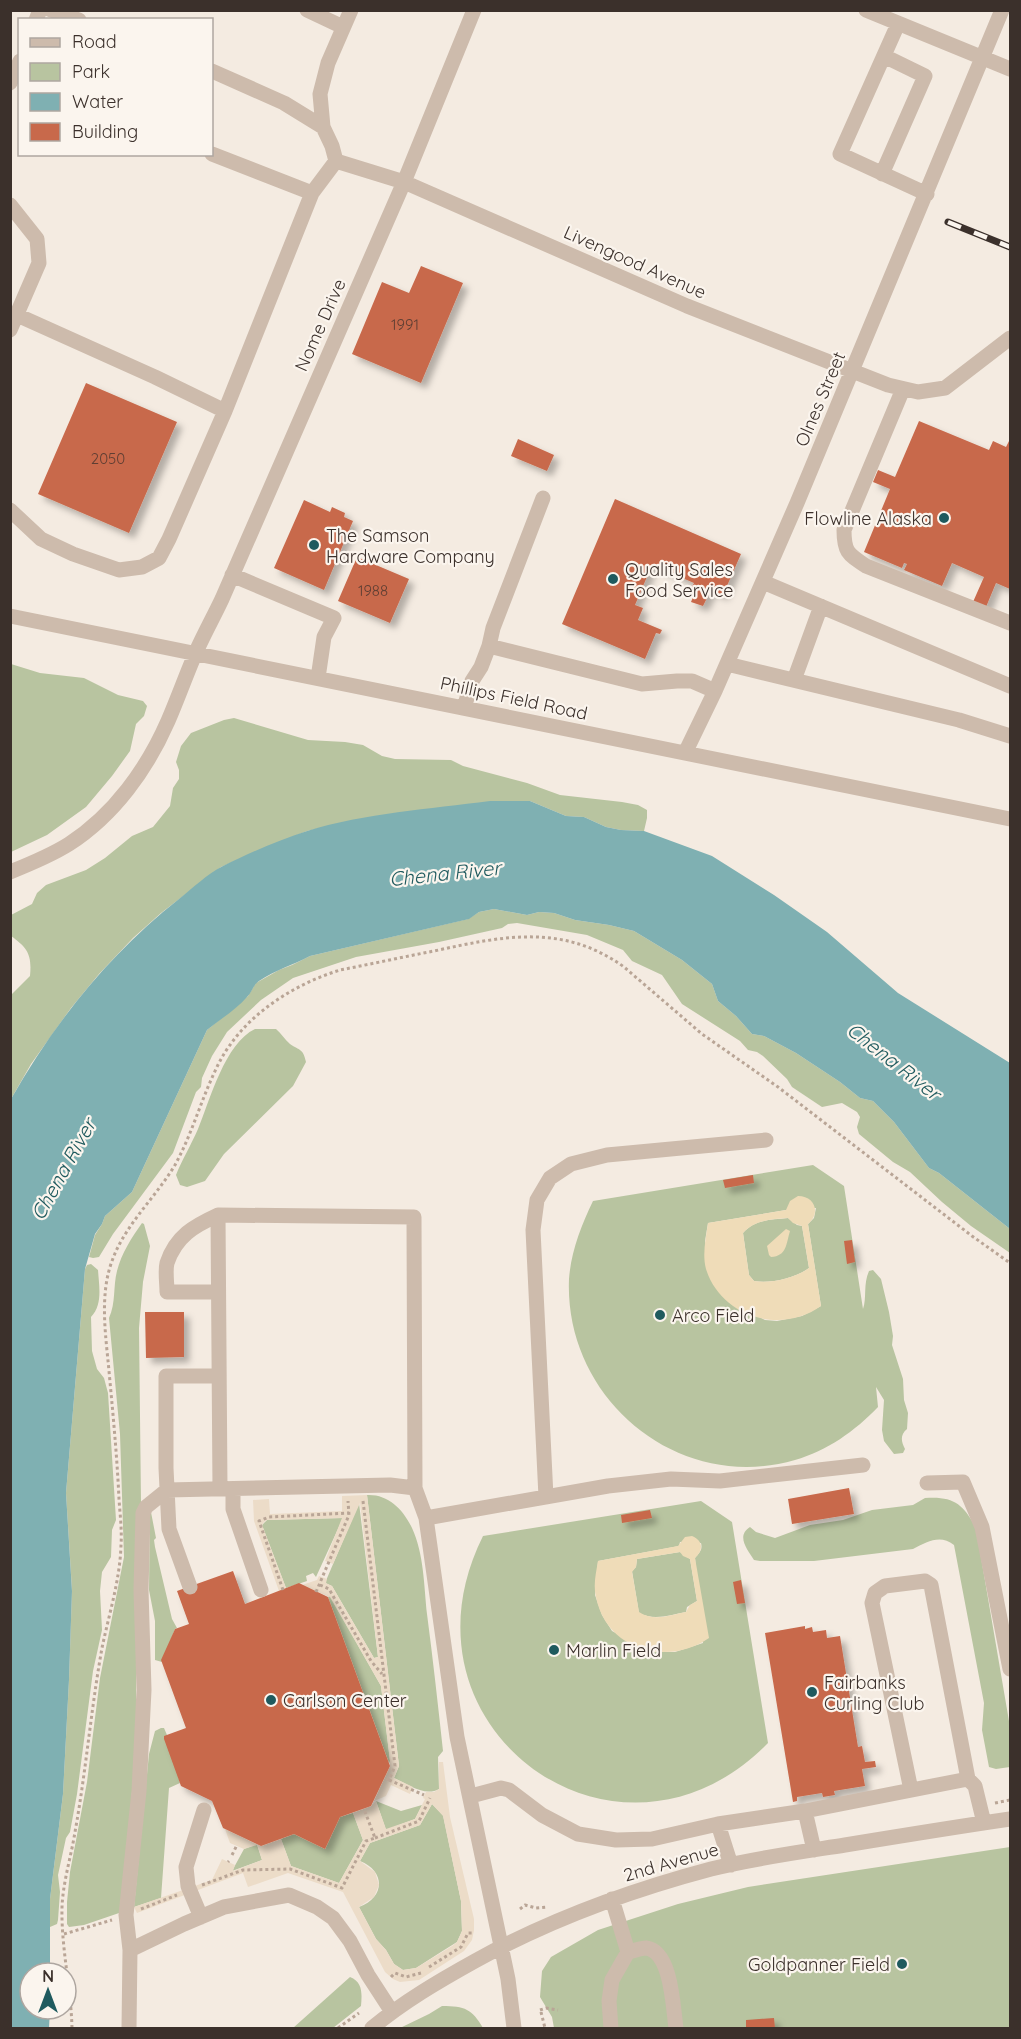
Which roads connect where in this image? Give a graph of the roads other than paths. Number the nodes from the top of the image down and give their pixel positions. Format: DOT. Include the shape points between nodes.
graph roads {
  1 [pos="51,10"];
  2 [pos="307,10"];
  3 [pos="351,10"];
  4 [pos="474,10"];
  5 [pos="866,10"];
  6 [pos="1002,10"];
  7 [pos="73,18"];
  8 [pos="898,24"];
  9 [pos="343,27"];
  10 [pos="884,56"];
  11 [pos="983,57"];
  12 [pos="1011,69"];
  13 [pos="213,71"];
  14 [pos="323,127"];
  15 [pos="213,154"];
  16 [pos="336,161"];
  17 [pos="882,174"];
  18 [pos="404,182"];
  19 [pos="312,193"];
  20 [pos="927,194"];
  21 [pos="10,205"];
  22 [pos="17,315"];
  23 [pos="10,330"];
  24 [pos="1011,338"];
  25 [pos="852,372"];
  26 [pos="903,388"];
  27 [pos="225,411"];
  28 [pos="543,498"];
  29 [pos="10,510"];
  30 [pos="232,576"];
  31 [pos="763,582"];
  32 [pos="821,606"];
  33 [pos="10,616"];
  34 [pos="1011,624"];
  35 [pos="489,646"];
  36 [pos="196,653"];
  37 [pos="727,664"];
  38 [pos="318,678"];
  39 [pos="794,680"];
  40 [pos="1011,686"];
  41 [pos="715,691"];
  42 [pos="464,708"];
  43 [pos="1011,736"];
  44 [pos="685,753"];
  45 [pos="1011,819"];
  46 [pos="10,872"];
  47 [pos="766,1140"];
  48 [pos="218,1215"];
  49 [pos="218,1292"];
  50 [pos="219,1376"];
  51 [pos="863,1465"];
  52 [pos="927,1484"];
  53 [pos="415,1488"];
  54 [pos="226,1489"];
  55 [pos="167,1490"];
  56 [pos="546,1497"];
  57 [pos="426,1518"];
  58 [pos="190,1587"];
  59 [pos="261,1590"];
  60 [pos="1011,1669"];
  61 [pos="968,1779"];
  62 [pos="911,1790"];
  63 [pos="471,1796"];
  64 [pos="204,1810"];
  65 [pos="805,1811"];
  66 [pos="1011,1819"];
  67 [pos="984,1823"];
  68 [pos="718,1824"];
  69 [pos="814,1850"];
  70 [pos="731,1865"];
  71 [pos="612,1899"];
  72 [pos="201,1917"];
  73 [pos="501,1947"];
  74 [pos="130,1950"];
  75 [pos="628,1952"];
  76 [pos="392,2012"];
  77 [pos="129,2028"];
  78 [pos="372,2028"];
  79 [pos="514,2028"];
  80 [pos="611,2028"];
  81 [pos="676,2028"];
  1 -- 7 [label="street"];
  2 -- 9 [label="street"];
  3 -- 9 [label="street"];
  4 -- 18 [label="street, Nome Drive"];
  5 -- 8 [label="street"];
  6 -- 11 [label="street, Olnes Street"];
  8 -- 10 [label="street"];
  8 -- 11 [label="street"];
  9 -- 14 [label="street" via="320,94"];
  10 -- 17 [label="street" via="840,154"];
  10 -- 17 [label="street" via="926,76"];
  11 -- 12 [label="street"];
  11 -- 20 [label="street, Olnes Street"];
  13 -- 14 [label="street" via="284,103"];
  14 -- 16 [label="street"];
  15 -- 19 [label="street"];
  16 -- 18 [label="street, Livengood Avenue"];
  16 -- 19 [label="street"];
  17 -- 20 [label="street"];
  18 -- 25 [label="street, Livengood Avenue" via="687,306"];
  18 -- 30 [label="street, Nome Drive"];
  19 -- 27 [label="street"];
  20 -- 25 [label="street, Olnes Street"];
  21 -- 22 [label="street" via="37,239 39,263"];
  22 -- 23 [label="street"];
  22 -- 27 [label="street"];
  24 -- 26 [label="street, Livengood Avenue" via="945,388 918,392"];
  25 -- 26 [label="street, Livengood Avenue"];
  25 -- 31 [label="street, Olnes Street"];
  26 -- 34 [label="street" via="844,530 844,546 866,566"];
  27 -- 29 [label="street" via="170,538 159,558 142,567 119,570 73,554 41,538"];
  28 -- 35 [label="street"];
  30 -- 36 [label="street, Nome Drive"];
  30 -- 38 [label="street" via="334,618 324,637"];
  31 -- 32 [label="street"];
  31 -- 37 [label="street, Olnes Street"];
  32 -- 39 [label="street"];
  32 -- 40 [label="street"];
  33 -- 36 [label="street, Phillips Field Road"];
  35 -- 41 [label="street" via="642,684 692,681"];
  35 -- 42 [label="street"];
  36 -- 38 [label="street, Phillips Field Road"];
  36 -- 46 [label="street, Nome Drive" via="168,721 129,788 94,825 69,844"];
  37 -- 39 [label="street"];
  37 -- 41 [label="street, Olnes Street"];
  38 -- 42 [label="street, Phillips Field Road"];
  39 -- 43 [label="street"];
  41 -- 44 [label="street, Olnes Street"];
  42 -- 44 [label="street, Phillips Field Road"];
  44 -- 45 [label="street, Phillips Field Road"];
  47 -- 56 [label="street" via="607,1155 571,1164 550,1178 537,1200 533,1230"];
  48 -- 49 [label="street"];
  48 -- 49 [label="street" via="193,1226 179,1240 167,1264 167,1292"];
  48 -- 53 [label="street" via="414,1217"];
  49 -- 50 [label="street"];
  50 -- 54 [label="street"];
  50 -- 55 [label="street" via="166,1376"];
  51 -- 56 [label="street" via="720,1481 671,1479"];
  52 -- 60 [label="street" via="963,1482 982,1527"];
  53 -- 54 [label="street" via="390,1485"];
  53 -- 57 [label="street"];
  54 -- 55 [label="street"];
  54 -- 59 [label="street"];
  55 -- 58 [label="street" via="169,1528"];
  55 -- 74 [label="street" via="143,1513 144,1690 126,1915"];
  56 -- 57 [label="street"];
  57 -- 63 [label="street" via="457,1737"];
  61 -- 62 [label="street"];
  61 -- 62 [label="street" via="931,1585 925,1581 885,1586 875,1593 872,1603"];
  61 -- 67 [label="street" via="975,1786"];
  62 -- 65 [label="street"];
  63 -- 68 [label="street" via="501,1788 509,1790 542,1815 578,1834 616,1840 652,1839"];
  63 -- 73 [label="street"];
  64 -- 72 [label="street" via="186,1867 188,1886"];
  65 -- 68 [label="street"];
  65 -- 69 [label="street"];
  66 -- 67 [label="street, 2nd Avenue"];
  67 -- 69 [label="street, 2nd Avenue"];
  68 -- 70 [label="street"];
  69 -- 70 [label="street, 2nd Avenue"];
  70 -- 71 [label="street, 2nd Avenue"];
  71 -- 73 [label="street, 2nd Avenue"];
  71 -- 75 [label="street"];
  72 -- 74 [label="street"];
  72 -- 76 [label="street" via="224,1907 289,1895 316,1906 333,1918 350,1941"];
  73 -- 76 [label="street, 2nd Avenue"];
  73 -- 79 [label="street"];
  74 -- 77 [label="street"];
  75 -- 80 [label="street" via="612,1980"];
  75 -- 81 [label="street" via="646,1948 658,1953 667,1969"];
  76 -- 78 [label="street, 2nd Avenue"];
}
